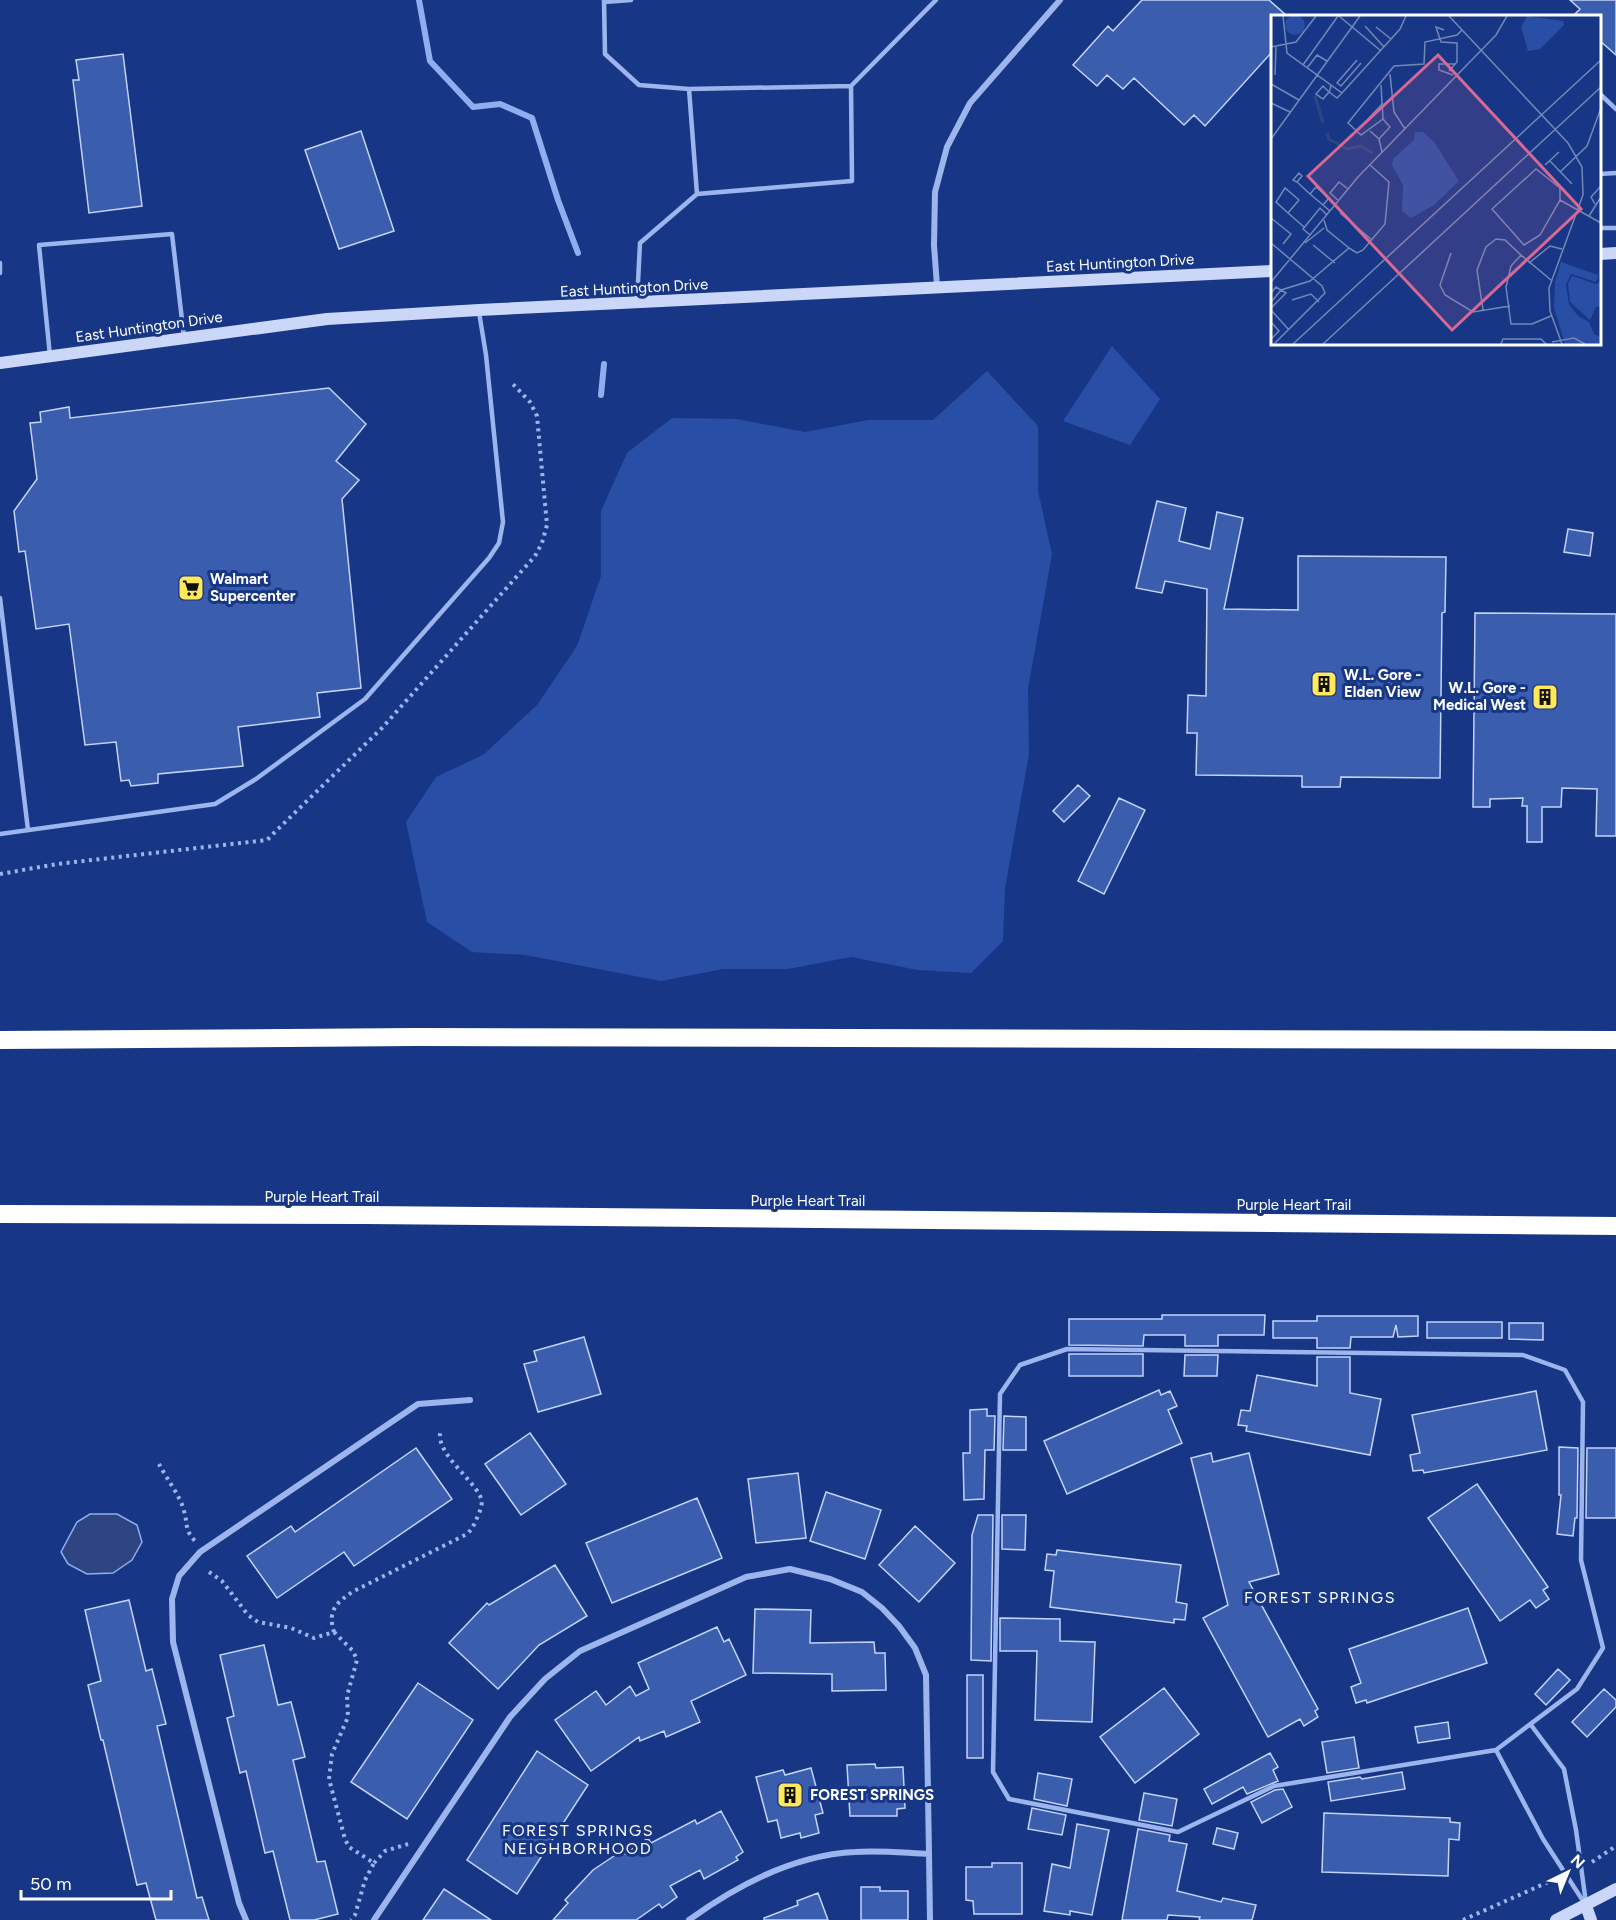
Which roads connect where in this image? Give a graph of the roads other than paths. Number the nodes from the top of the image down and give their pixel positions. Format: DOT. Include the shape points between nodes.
graph roads {
  1 [pos="631,0"];
  2 [pos="936,0"];
  3 [pos="1060,0"];
  4 [pos="604,1"];
  5 [pos="851,86"];
  6 [pos="689,89"];
  7 [pos="1601,96"];
  8 [pos="1616,109"];
  9 [pos="1616,173"];
  10 [pos="1601,174"];
  11 [pos="697,194"];
  12 [pos="1616,253"];
  13 [pos="1601,254"];
  14 [pos="0,263"];
  15 [pos="1271,271"];
  16 [pos="0,273"];
  17 [pos="937,286"];
  18 [pos="637,303"];
  19 [pos="479,310"];
  20 [pos="184,338"];
  21 [pos="50,356"];
  22 [pos="0,363"];
  23 [pos="0,598"];
  24 [pos="28,830"];
  25 [pos="0,834"];
  26 [pos="0,1040"];
  27 [pos="1616,1040"];
  28 [pos="0,1214"];
  29 [pos="1616,1226"];
  30 [pos="470,1400"];
  31 [pos="1531,1725"];
  32 [pos="1496,1750"];
  33 [pos="929,1854"];
  34 [pos="1616,1889"];
  35 [pos="1586,1906"];
  36 [pos="246,1920"];
  37 [pos="374,1920"];
  38 [pos="689,1920"];
  39 [pos="930,1920"];
  40 [pos="1556,1920"];
  41 [pos="1591,1920"];
  1 -- 4 [label="lane"];
  2 -- 5 [label="lane"];
  3 -- 17 [label="street" via="970,103 947,147 935,192 933,245"];
  4 -- 6 [label="lane" via="605,54 639,85"];
  5 -- 6 [label="lane"];
  5 -- 11 [label="lane" via="852,182"];
  6 -- 11 [label="lane"];
  7 -- 8 [label="lane"];
  9 -- 10 [label="lane"];
  11 -- 18 [label="lane" via="640,243"];
  12 -- 13 [label="street"];
  14 -- 16 [label="lane"];
  15 -- 17 [label="street, East Huntington Drive"];
  17 -- 18 [label="street, East Huntington Drive"];
  18 -- 19 [label="street, East Huntington Drive"];
  19 -- 20 [label="street, East Huntington Drive" via="327,319"];
  19 -- 24 [label="lane" via="503,522 499,543 489,558 365,699 256,779 215,804"];
  20 -- 21 [label="street, East Huntington Drive"];
  20 -- 21 [label="lane" via="172,234 39,245"];
  21 -- 22 [label="street, East Huntington Drive"];
  23 -- 24 [label="lane"];
  24 -- 25 [label="lane"];
  26 -- 27 [label="highway"];
  28 -- 29 [label="highway, Purple Heart Trail"];
  30 -- 36 [label="street" via="418,1404 203,1550 179,1576 171,1599 173,1642"];
  31 -- 32 [label="lane"];
  31 -- 32 [label="lane" via="1577,1689 1603,1648 1581,1560 1583,1402 1565,1370 1523,1355 1067,1349 1020,1365 1000,1395 993,1772 1009,1799 1178,1832 1274,1786"];
  31 -- 35 [label="lane" via="1563,1769"];
  32 -- 35 [label="lane" via="1543,1839"];
  33 -- 37 [label="street" via="926,1675 915,1648 882,1608 862,1592 790,1569 746,1577 580,1651 545,1679 510,1717"];
  33 -- 38 [label="street" via="854,1852 792,1864 734,1890"];
  33 -- 39 [label="street"];
  34 -- 35 [label="street"];
  35 -- 40 [label="street"];
  35 -- 41 [label="street"];
}
